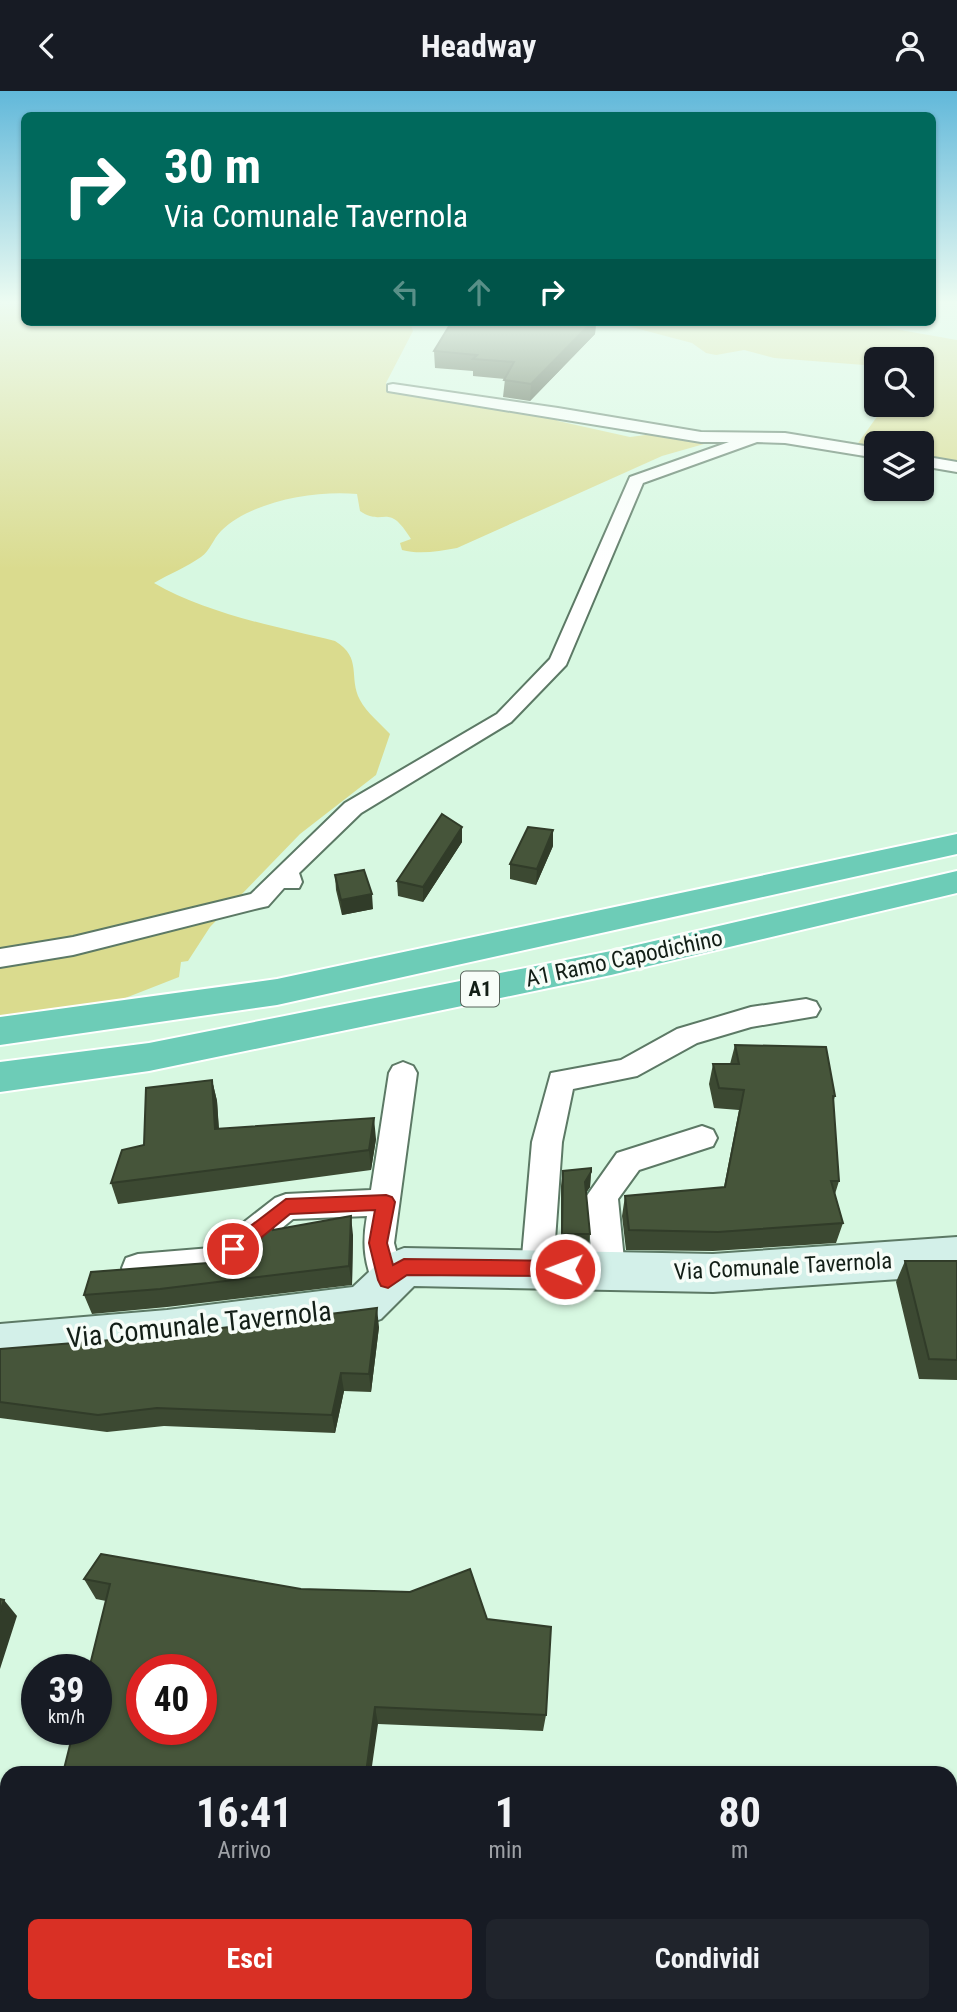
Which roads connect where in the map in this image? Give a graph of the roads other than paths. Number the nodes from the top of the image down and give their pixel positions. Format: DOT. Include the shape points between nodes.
graph roads {
  1 [pos="419,392"];
  2 [pos="752,439"];
  3 [pos="864,451"];
  4 [pos="934,463"];
  5 [pos="957,467"];
  6 [pos="957,844"];
  7 [pos="957,882"];
  8 [pos="0,958"];
  9 [pos="806,1009"];
  10 [pos="0,1031"];
  11 [pos="403,1073"];
  12 [pos="0,1077"];
  13 [pos="702,1138"];
  14 [pos="386,1202"];
  15 [pos="957,1257"];
  16 [pos="138,1268"];
  17 [pos="537,1268"];
  18 [pos="609,1270"];
  19 [pos="388,1280"];
  20 [pos="0,1345"];
  1 -- 2 [label="street" via="701,437"];
  2 -- 3 [label="street" via="785,438"];
  2 -- 8 [label="street" via="636,480 559,661 504,718 353,808 288,877 259,900 73,946"];
  4 -- 5 [label="street"];
  6 -- 10 [label="highway, A1 Ramo Capodichino / A1" via="277,992"];
  7 -- 12 [label="highway, A1 Ramo Capodichino / A1" via="597,966 149,1056"];
  9 -- 17 [label="street" via="751,1017 687,1036 626,1069 561,1081 547,1142"];
  11 -- 14 [label="street"];
  13 -- 18 [label="street" via="628,1161 602,1197"];
  14 -- 16 [label="street" via="286,1206 218,1261"];
  14 -- 19 [label="street" via="378,1243"];
  15 -- 18 [label="street, Via Comunale Tavernola" via="713,1273"];
  17 -- 18 [label="street, Via Comunale Tavernola"];
  17 -- 19 [label="street, Via Comunale Tavernola" via="404,1267"];
  19 -- 20 [label="street, Via Comunale Tavernola" via="365,1305 167,1331"];
}
